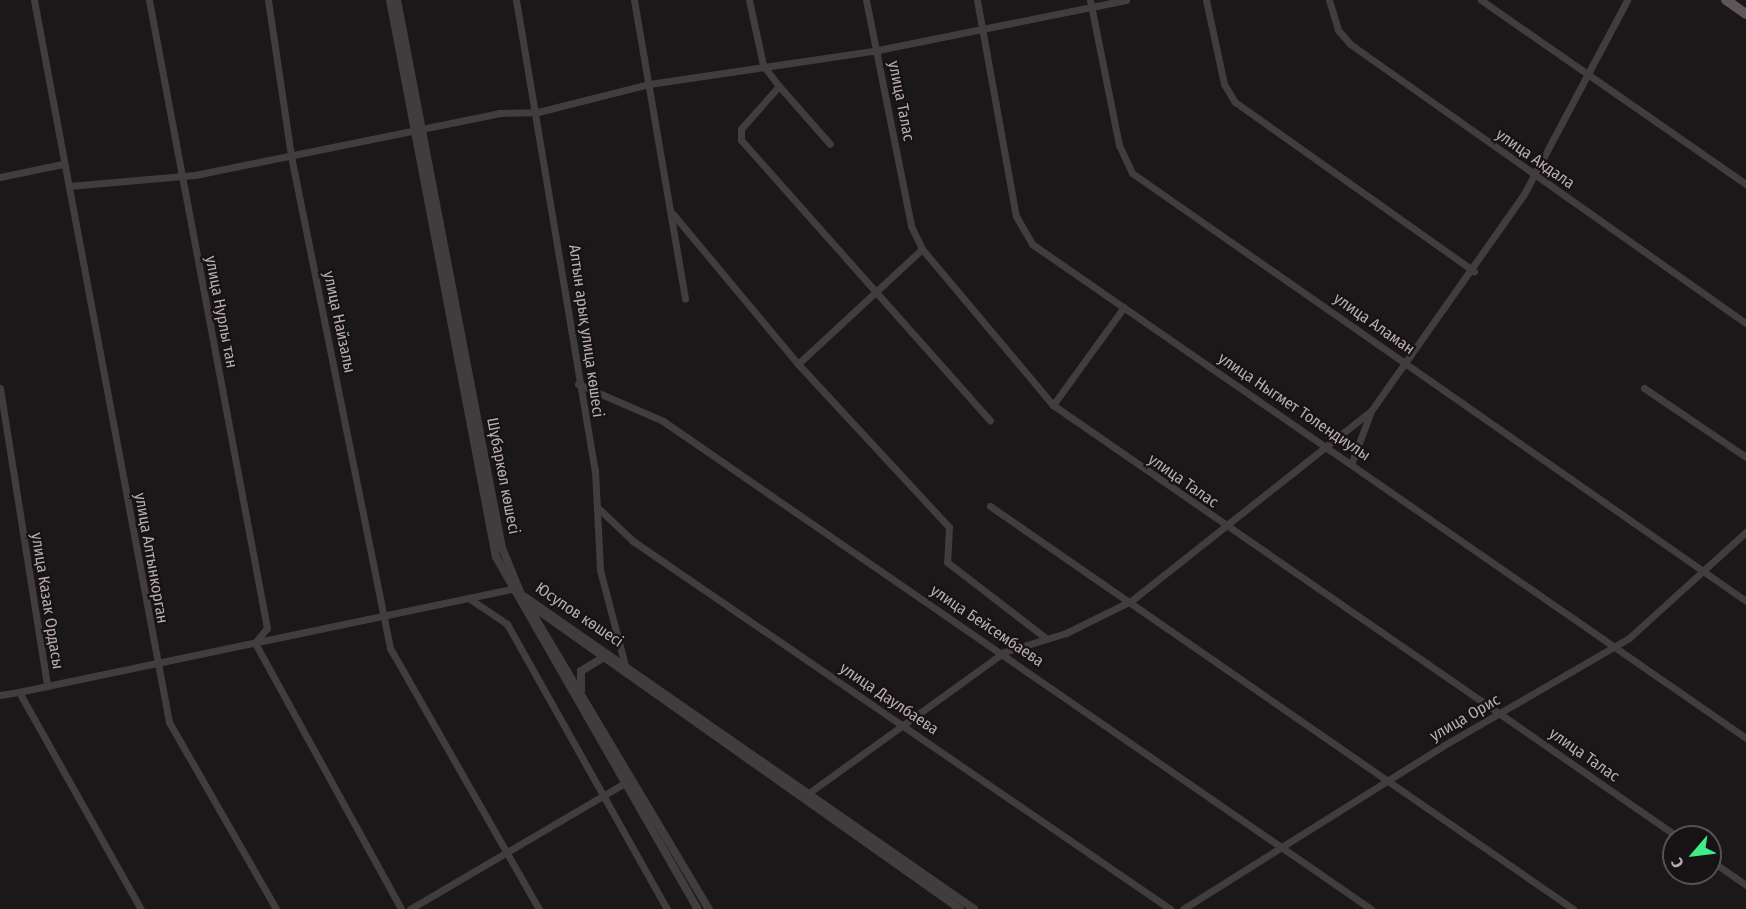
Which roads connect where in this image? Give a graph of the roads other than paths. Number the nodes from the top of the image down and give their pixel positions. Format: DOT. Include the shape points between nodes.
graph roads {
  1 [pos="34,0"];
  2 [pos="149,0"];
  3 [pos="268,0"];
  4 [pos="390,0"];
  5 [pos="398,0"];
  6 [pos="516,0"];
  7 [pos="634,0"];
  8 [pos="749,0"];
  9 [pos="866,0"];
  10 [pos="977,0"];
  11 [pos="1126,0"];
  12 [pos="1206,0"];
  13 [pos="1329,0"];
  14 [pos="1480,0"];
  15 [pos="1627,0"];
  16 [pos="1726,0"];
  17 [pos="1091,3"];
  18 [pos="1746,14"];
  19 [pos="981,26"];
  20 [pos="878,50"];
  21 [pos="763,65"];
  22 [pos="1586,74"];
  23 [pos="649,84"];
  24 [pos="779,86"];
  25 [pos="538,111"];
  26 [pos="418,131"];
  27 [pos="830,144"];
  28 [pos="291,156"];
  29 [pos="63,164"];
  30 [pos="182,175"];
  31 [pos="1534,176"];
  32 [pos="0,177"];
  33 [pos="1746,184"];
  34 [pos="69,186"];
  35 [pos="672,213"];
  36 [pos="922,249"];
  37 [pos="1474,271"];
  38 [pos="876,291"];
  39 [pos="685,299"];
  40 [pos="1124,307"];
  41 [pos="1746,323"];
  42 [pos="798,364"];
  43 [pos="1408,364"];
  44 [pos="578,384"];
  45 [pos="0,388"];
  46 [pos="1644,388"];
  47 [pos="1053,405"];
  48 [pos="1371,411"];
  49 [pos="990,420"];
  50 [pos="1326,445"];
  51 [pos="1746,457"];
  52 [pos="1352,462"];
  53 [pos="990,506"];
  54 [pos="597,507"];
  55 [pos="1228,529"];
  56 [pos="1746,532"];
  57 [pos="1704,572"];
  58 [pos="511,590"];
  59 [pos="521,594"];
  60 [pos="470,599"];
  61 [pos="1131,601"];
  62 [pos="1746,601"];
  63 [pos="382,619"];
  64 [pos="1047,639"];
  65 [pos="255,643"];
  66 [pos="1615,647"];
  67 [pos="1004,652"];
  68 [pos="601,659"];
  69 [pos="156,661"];
  70 [pos="625,665"];
  71 [pos="47,686"];
  72 [pos="19,692"];
  73 [pos="0,695"];
  74 [pos="584,699"];
  75 [pos="1501,713"];
  76 [pos="902,723"];
  77 [pos="1746,738"];
  78 [pos="629,780"];
  79 [pos="1389,780"];
  80 [pos="806,795"];
  81 [pos="601,797"];
  82 [pos="1662,826"];
  83 [pos="1282,847"];
  84 [pos="507,853"];
  85 [pos="1722,868"];
  86 [pos="1746,885"];
  87 [pos="141,909"];
  88 [pos="276,909"];
  89 [pos="401,909"];
  90 [pos="410,909"];
  91 [pos="539,909"];
  92 [pos="667,909"];
  93 [pos="698,909"];
  94 [pos="709,909"];
  95 [pos="960,909"];
  96 [pos="974,909"];
  97 [pos="1170,909"];
  98 [pos="1183,909"];
  99 [pos="1371,909"];
  100 [pos="1574,909"];
  1 -- 29 [label="street, улица Алтынкорган"];
  2 -- 30 [label="street, улица Нурлы тан"];
  3 -- 28 [label="street, улица Найзалы"];
  4 -- 26 [label="street, Шұбаркөл көшесі"];
  5 -- 26 [label="street, Шұбаркөл көшесі"];
  6 -- 25 [label="street, Алтын арық улица көшесі"];
  7 -- 23 [label="street"];
  8 -- 21 [label="street"];
  9 -- 20 [label="street, улица Талас"];
  10 -- 19 [label="street, улица Ныгмет Толендиулы"];
  11 -- 17 [label="street"];
  12 -- 37 [label="street" via="1224,84 1235,102"];
  13 -- 31 [label="street, улица Акдала" via="1338,30 1350,44"];
  14 -- 22 [label="street"];
  15 -- 22 [label="street"];
  16 -- 18 [label="main road"];
  17 -- 19 [label="street"];
  17 -- 43 [label="street, улица Аламан" via="1119,145 1132,173"];
  19 -- 20 [label="street"];
  19 -- 40 [label="street, улица Ныгмет Толендиулы" via="1022,232"];
  20 -- 21 [label="street"];
  20 -- 36 [label="street, улица Талас" via="911,226"];
  21 -- 23 [label="street"];
  21 -- 24 [label="street"];
  22 -- 31 [label="street"];
  22 -- 33 [label="street"];
  23 -- 25 [label="street"];
  23 -- 35 [label="street"];
  24 -- 27 [label="street"];
  24 -- 38 [label="street" via="741,129 741,140"];
  25 -- 26 [label="street" via="520,110"];
  25 -- 44 [label="street, Алтын арық улица көшесі"];
  26 -- 28 [label="street"];
  26 -- 58 [label="street, Шұбаркөл көшесі" via="486,522"];
  26 -- 59 [label="street, Шұбаркөл көшесі" via="495,519"];
  28 -- 30 [label="street"];
  28 -- 63 [label="street, улица Найзалы"];
  29 -- 32 [label="street"];
  29 -- 34 [label="street, улица Алтынкорган"];
  30 -- 34 [label="street"];
  30 -- 65 [label="street, улица Нурлы тан" via="267,628"];
  31 -- 37 [label="street"];
  31 -- 41 [label="street, улица Акдала"];
  34 -- 69 [label="street, улица Алтынкорган"];
  35 -- 39 [label="street"];
  35 -- 42 [label="street"];
  36 -- 38 [label="street"];
  36 -- 47 [label="street, улица Талас"];
  37 -- 43 [label="street"];
  38 -- 42 [label="street"];
  38 -- 49 [label="street"];
  40 -- 47 [label="street"];
  40 -- 50 [label="street, улица Ныгмет Толендиулы"];
  42 -- 64 [label="street" via="949,527 946,562"];
  43 -- 48 [label="street"];
  43 -- 57 [label="street, улица Аламан"];
  44 -- 54 [label="street, Алтын арық улица көшесі"];
  44 -- 67 [label="street, улица Бейсембаева" via="663,421"];
  45 -- 71 [label="street, улица Казак Ордасы"];
  46 -- 51 [label="street"];
  47 -- 55 [label="street, улица Талас"];
  48 -- 50 [label="street"];
  48 -- 52 [label="street"];
  50 -- 52 [label="street, улица Ныгмет Толендиулы"];
  50 -- 55 [label="street"];
  52 -- 66 [label="street, улица Ныгмет Толендиулы"];
  53 -- 61 [label="street"];
  54 -- 70 [label="street, Алтын арық улица көшесі" via="600,570"];
  54 -- 76 [label="street, улица Даулбаева" via="633,541"];
  55 -- 61 [label="street"];
  55 -- 75 [label="street, улица Талас"];
  56 -- 57 [label="street, улица Орис"];
  57 -- 62 [label="street, улица Аламан"];
  57 -- 66 [label="street, улица Орис" via="1658,617"];
  58 -- 59 [label="street"];
  58 -- 60 [label="street"];
  58 -- 78 [label="street, Шұбаркөл көшесі"];
  59 -- 68 [label="street, Юсупов көшесі"];
  59 -- 70 [label="street, Юсупов көшесі"];
  59 -- 74 [label="street, Шұбаркөл көшесі"];
  60 -- 63 [label="street"];
  60 -- 81 [label="street" via="507,624"];
  61 -- 64 [label="street"];
  61 -- 79 [label="street"];
  63 -- 65 [label="street"];
  63 -- 84 [label="street, улица Найзалы" via="390,648"];
  64 -- 67 [label="street"];
  65 -- 69 [label="street"];
  65 -- 89 [label="street"];
  66 -- 75 [label="street, улица Орис"];
  66 -- 77 [label="street, улица Ныгмет Толендиулы"];
  67 -- 76 [label="street"];
  67 -- 83 [label="street, улица Бейсембаева"];
  68 -- 74 [label="street" via="591,662 579,676"];
  68 -- 80 [label="street, Юсупов көшесі"];
  69 -- 71 [label="street"];
  69 -- 88 [label="street, улица Алтынкорган" via="169,722"];
  70 -- 80 [label="street, Юсупов көшесі"];
  71 -- 72 [label="street, улица Казак Ордасы"];
  72 -- 73 [label="street, улица Казак Ордасы"];
  72 -- 87 [label="street"];
  74 -- 78 [label="street, Шұбаркөл көшесі"];
  75 -- 79 [label="street, улица Орис"];
  75 -- 82 [label="street, улица Талас"];
  76 -- 80 [label="street"];
  76 -- 97 [label="street, улица Даулбаева"];
  78 -- 81 [label="street"];
  78 -- 93 [label="street, Шұбаркөл көшесі"];
  78 -- 94 [label="street, Шұбаркөл көшесі"];
  79 -- 83 [label="street, улица Орис"];
  79 -- 100 [label="street"];
  80 -- 95 [label="street, Юсупов көшесі"];
  80 -- 96 [label="street, Юсупов көшесі"];
  81 -- 84 [label="street"];
  81 -- 92 [label="street"];
  83 -- 98 [label="street, улица Орис"];
  83 -- 99 [label="street, улица Бейсембаева"];
  84 -- 90 [label="street"];
  84 -- 91 [label="street, улица Найзалы"];
  85 -- 86 [label="street"];
}
